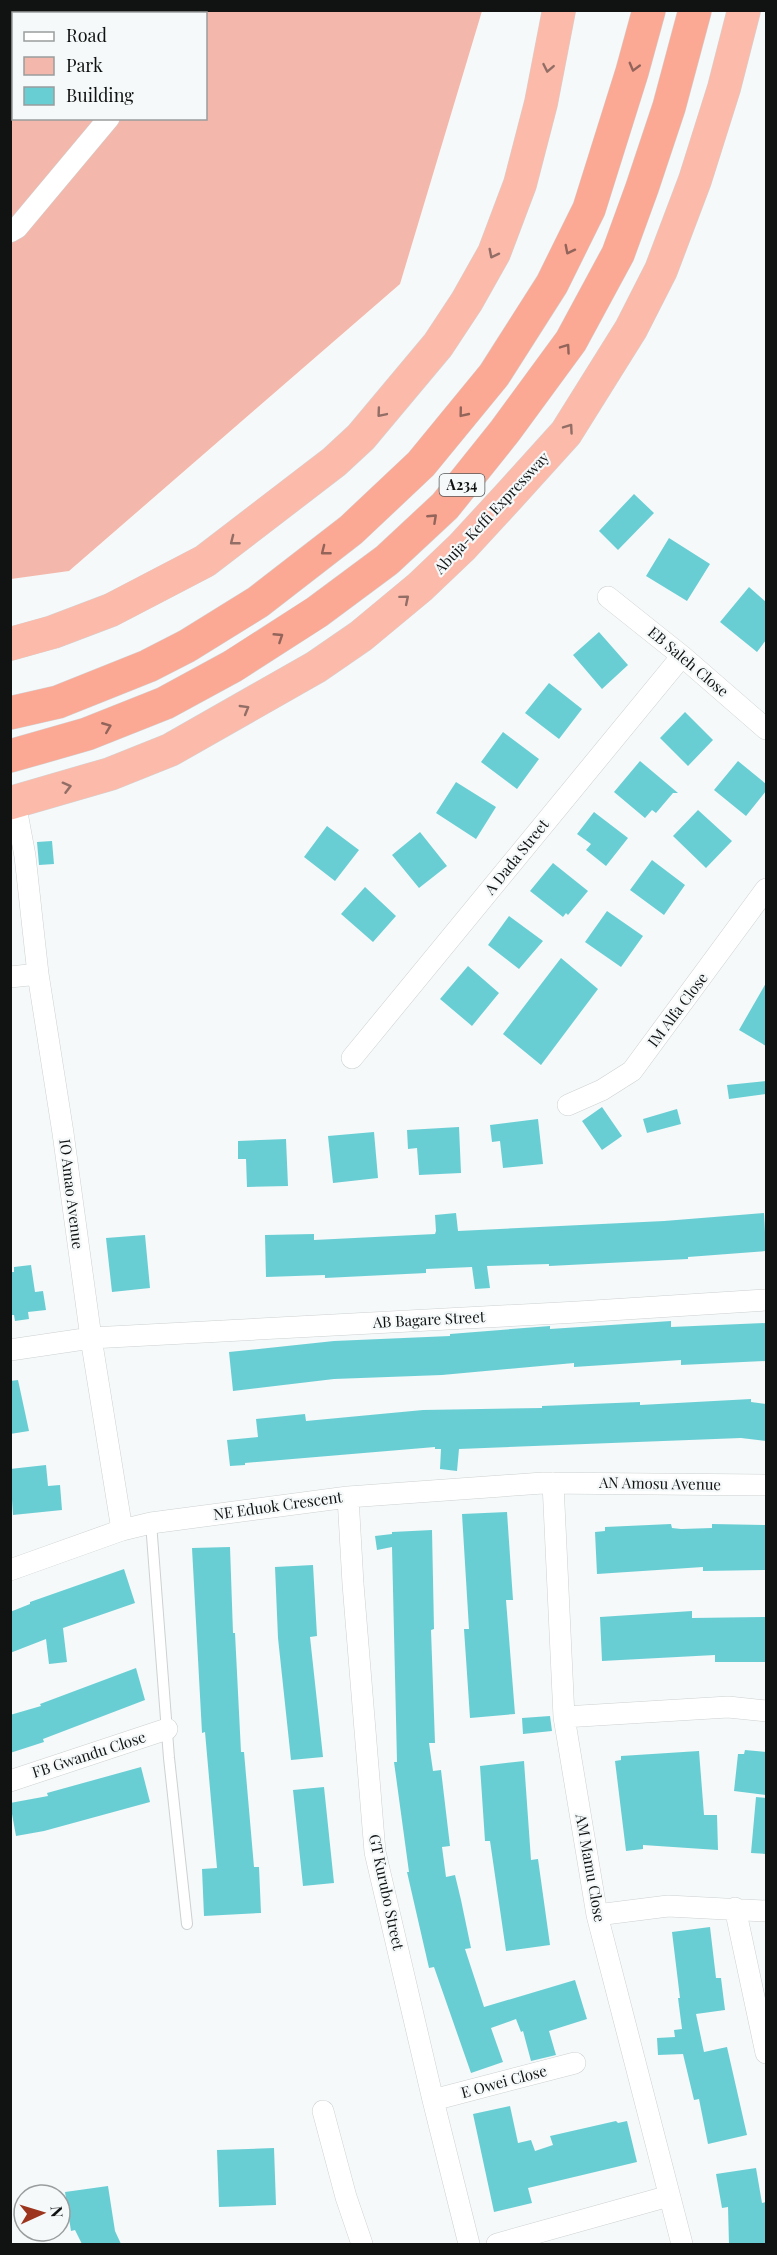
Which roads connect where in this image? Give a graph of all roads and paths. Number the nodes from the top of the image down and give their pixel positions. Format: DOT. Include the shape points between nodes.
graph roads {
  1 [pos="559,10"];
  2 [pos="649,10"];
  3 [pos="744,10"];
  4 [pos="696,12"];
  5 [pos="107,120"];
  6 [pos="10,232"];
  7 [pos="608,597"];
  8 [pos="10,644"];
  9 [pos="682,656"];
  10 [pos="10,713"];
  11 [pos="766,729"];
  12 [pos="10,756"];
  13 [pos="13,802"];
  14 [pos="766,889"];
  15 [pos="38,974"];
  16 [pos="10,977"];
  17 [pos="352,1058"];
  18 [pos="568,1105"];
  19 [pos="766,1300"];
  20 [pos="91,1338"];
  21 [pos="10,1350"];
  22 [pos="553,1483"];
  23 [pos="766,1485"];
  24 [pos="348,1497"];
  25 [pos="151,1523"];
  26 [pos="122,1530"];
  27 [pos="10,1570"];
  28 [pos="766,1712"];
  29 [pos="564,1717"];
  30 [pos="167,1729"];
  31 [pos="10,1781"];
  32 [pos="735,1908"];
  33 [pos="766,1911"];
  34 [pos="597,1915"];
  35 [pos="187,1924"];
  36 [pos="766,2053"];
  37 [pos="575,2063"];
  38 [pos="433,2100"];
  39 [pos="323,2111"];
  40 [pos="669,2196"];
  41 [pos="362,2244"];
  42 [pos="469,2244"];
  43 [pos="497,2244"];
  44 [pos="682,2244"];
  1 -- 8 [label="highway, one-way" via="520,184 495,253 438,345 369,428 334,462 205,561 111,610"];
  2 -- 10 [label="highway, A234, one-way" via="613,139 584,220 552,284 494,375 421,464 342,537 258,602 187,646 58,702"];
  13 -- 3 [label="highway, Abuja-Keffi Expressway, one-way" via="110,774 170,750 316,667 361,636 462,548 566,433 631,329 661,270 699,170"];
  12 -- 4 [label="highway, A234, one-way" via="87,734 165,703 233,666 317,612 387,560 445,506 571,341 618,254 669,107"];
  5 -- 6 [label="street"];
  7 -- 9 [label="street, EB Saleh Close"];
  9 -- 11 [label="street, EB Saleh Close"];
  9 -- 17 [label="street, A Dada Street"];
  13 -- 15 [label="street, IO Amao Avenue" via="25,856"];
  14 -- 18 [label="street, IM Alfa Close" via="632,1071"];
  15 -- 16 [label="street"];
  15 -- 20 [label="street, IO Amao Avenue"];
  19 -- 20 [label="street, AB Bagare Street"];
  20 -- 21 [label="street, AB Bagare Street"];
  20 -- 26 [label="street, IO Amao Avenue"];
  22 -- 23 [label="street, AN Amosu Avenue"];
  22 -- 24 [label="street, NE Eduok Crescent"];
  22 -- 29 [label="street, AM Mamu Close"];
  24 -- 25 [label="street, NE Eduok Crescent"];
  24 -- 38 [label="street, GT Kurubo Street" via="375,1852"];
  25 -- 26 [label="street, NE Eduok Crescent"];
  25 -- 30 [label="lane"];
  26 -- 27 [label="street, NE Eduok Crescent"];
  28 -- 29 [label="street" via="728,1707"];
  29 -- 34 [label="street, AM Mamu Close"];
  30 -- 31 [label="street, FB Gwandu Close"];
  30 -- 35 [label="lane"];
  32 -- 33 [label="street"];
  32 -- 34 [label="street" via="668,1906"];
  32 -- 36 [label="street"];
  34 -- 40 [label="street, AM Mamu Close"];
  37 -- 38 [label="street, E Owei Close"];
  38 -- 42 [label="street, GT Kurubo Street"];
  39 -- 41 [label="street"];
  40 -- 43 [label="street"];
  40 -- 44 [label="street, AM Mamu Close"];
}
